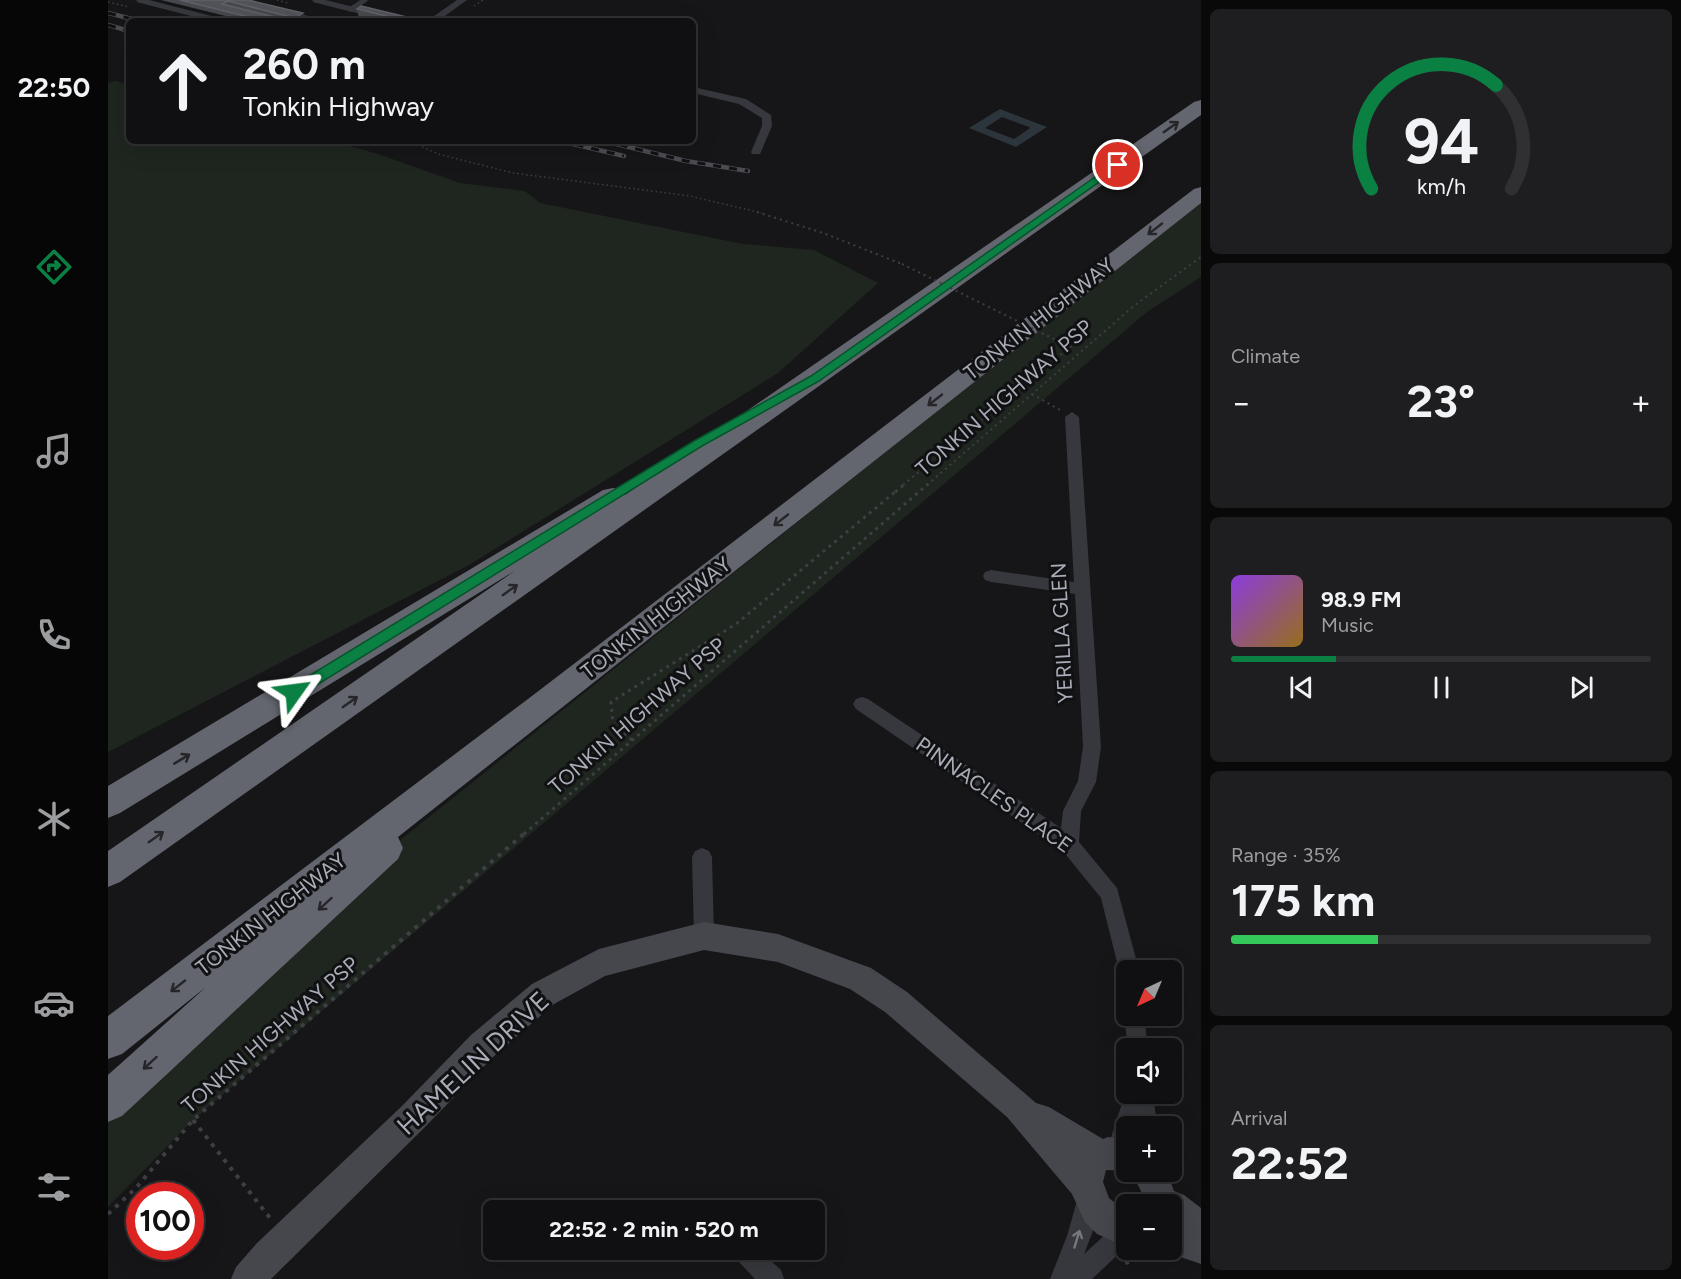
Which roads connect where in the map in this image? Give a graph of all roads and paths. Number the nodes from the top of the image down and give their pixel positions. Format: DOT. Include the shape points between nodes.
graph roads {
  1 [pos="139,0"];
  2 [pos="315,0"];
  3 [pos="365,0"];
  4 [pos="463,0"];
  5 [pos="473,0"];
  6 [pos="351,9"];
  7 [pos="291,13"];
  8 [pos="203,18"];
  9 [pos="306,18"];
  10 [pos="391,18"];
  11 [pos="436,18"];
  12 [pos="446,18"];
  13 [pos="696,91"];
  14 [pos="1201,106"];
  15 [pos="417,144"];
  16 [pos="756,152"];
  17 [pos="1201,193"];
  18 [pos="1201,257"];
  19 [pos="1085,333"];
  20 [pos="1070,347"];
  21 [pos="815,379"];
  22 [pos="1032,394"];
  23 [pos="1072,417"];
  24 [pos="991,576"];
  25 [pos="1082,589"];
  26 [pos="862,704"];
  27 [pos="539,708"];
  28 [pos="632,740"];
  29 [pos="108,803"];
  30 [pos="1069,844"];
  31 [pos="702,857"];
  32 [pos="108,871"];
  33 [pos="704,936"];
  34 [pos="1126,960"];
  35 [pos="108,1040"];
  36 [pos="108,1102"];
  37 [pos="1018,1106"];
  38 [pos="193,1120"];
  39 [pos="1116,1163"];
  40 [pos="1116,1171"];
  41 [pos="1147,1182"];
  42 [pos="1087,1191"];
  43 [pos="108,1214"];
  44 [pos="1116,1226"];
  45 [pos="1201,1230"];
  46 [pos="1116,1240"];
  47 [pos="280,1244"];
  48 [pos="1201,1247"];
  49 [pos="1182,1248"];
  50 [pos="753,1260"];
  51 [pos="1137,1260"];
  52 [pos="1121,1265"];
  53 [pos="248,1279"];
  54 [pos="772,1279"];
  55 [pos="1062,1279"];
  56 [pos="1074,1279"];
  1 -- 8 [label="lane"];
  2 -- 6 [label="lane"];
  3 -- 6 [label="lane"];
  4 -- 11 [label="street"];
  5 -- 12 [label="street"];
  6 -- 10 [label="street"];
  7 -- 9 [label="lane"];
  13 -- 16 [label="street" via="743,102 767,117"];
  21 -- 14 [label="highway, one-way"];
  15 -- 20 [label="path, bridge" via="488,168 688,196 773,215 902,264"];
  17 -- 27 [label="highway, TONKIN HIGHWAY, one-way"];
  18 -- 22 [label="path, TONKIN HIGHWAY PSP" via="1135,305"];
  19 -- 20 [label="path"];
  20 -- 28 [label="path, bridge" via="736,624 611,702 613,725"];
  29 -- 21 [label="highway, one-way" via="698,443"];
  32 -- 21 [label="highway, one-way"];
  22 -- 23 [label="path"];
  22 -- 28 [label="path, TONKIN HIGHWAY PSP"];
  23 -- 25 [label="street, YERILLA GLEN"];
  24 -- 25 [label="street"];
  25 -- 30 [label="street, YERILLA GLEN" via="1092,747 1087,782 1072,811"];
  26 -- 30 [label="street, PINNACLES PLACE"];
  27 -- 35 [label="highway, TONKIN HIGHWAY, one-way"];
  27 -- 36 [label="highway, one-way"];
  28 -- 38 [label="path, TONKIN HIGHWAY PSP"];
  30 -- 34 [label="street, PINNACLES PLACE" via="1110,894"];
  31 -- 33 [label="street"];
  33 -- 37 [label="street, HAMELIN DRIVE" via="778,948 860,978 896,1002"];
  33 -- 47 [label="street, HAMELIN DRIVE" via="599,963 543,994 482,1046"];
  37 -- 39 [label="street, HAMELIN DRIVE"];
  37 -- 42 [label="street, HAMELIN DRIVE"];
  38 -- 43 [label="path, TONKIN HIGHWAY PSP" via="136,1188"];
  38 -- 47 [label="path" via="276,1225"];
  40 -- 42 [label="street" via="1092,1163 1087,1173"];
  41 -- 45 [label="street, HAMELIN DRIVE"];
  42 -- 44 [label="street, HAMELIN DRIVE" via="1104,1220"];
  55 -- 42 [label="street, one-way" via="1079,1236"];
  46 -- 56 [label="street"];
  47 -- 53 [label="street, HAMELIN DRIVE"];
  48 -- 49 [label="street"];
  50 -- 54 [label="street"];
  51 -- 52 [label="path"];
}
